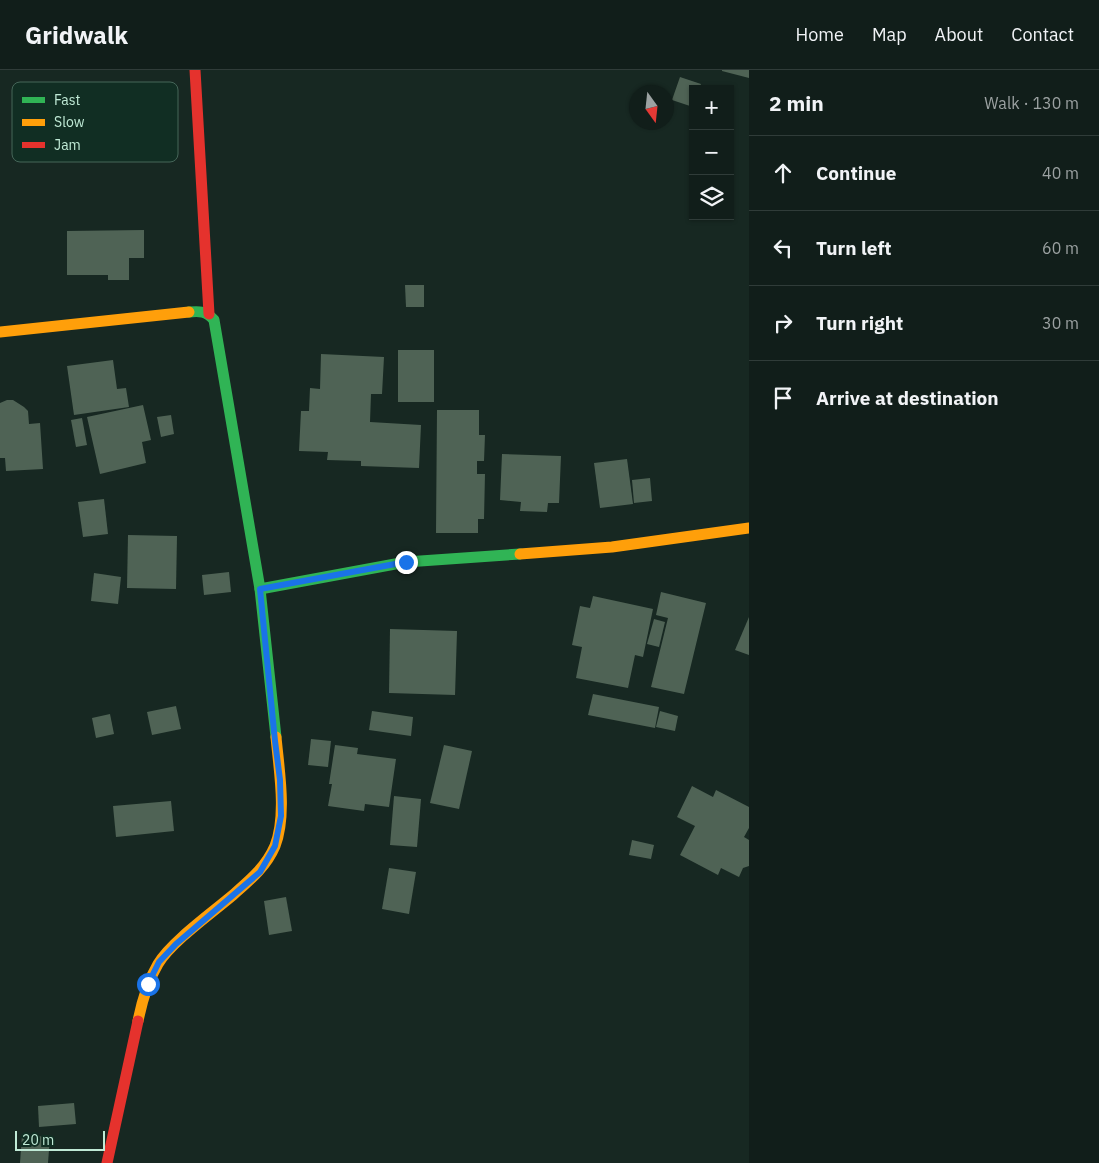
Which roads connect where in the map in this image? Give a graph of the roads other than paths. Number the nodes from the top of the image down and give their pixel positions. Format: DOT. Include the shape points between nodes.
graph roads {
  1 [pos="195,70"];
  2 [pos="209,314"];
  3 [pos="0,332"];
  4 [pos="749,528"];
  5 [pos="260,589"];
  6 [pos="107,1163"];
  1 -- 2 [label="street"];
  2 -- 3 [label="street" via="201,311"];
  2 -- 5 [label="street" via="214,320"];
  4 -- 5 [label="street" via="612,547 406,562"];
  5 -- 6 [label="street" via="280,780 281,816 275,846 260,872 159,962 141,1006"];
}
